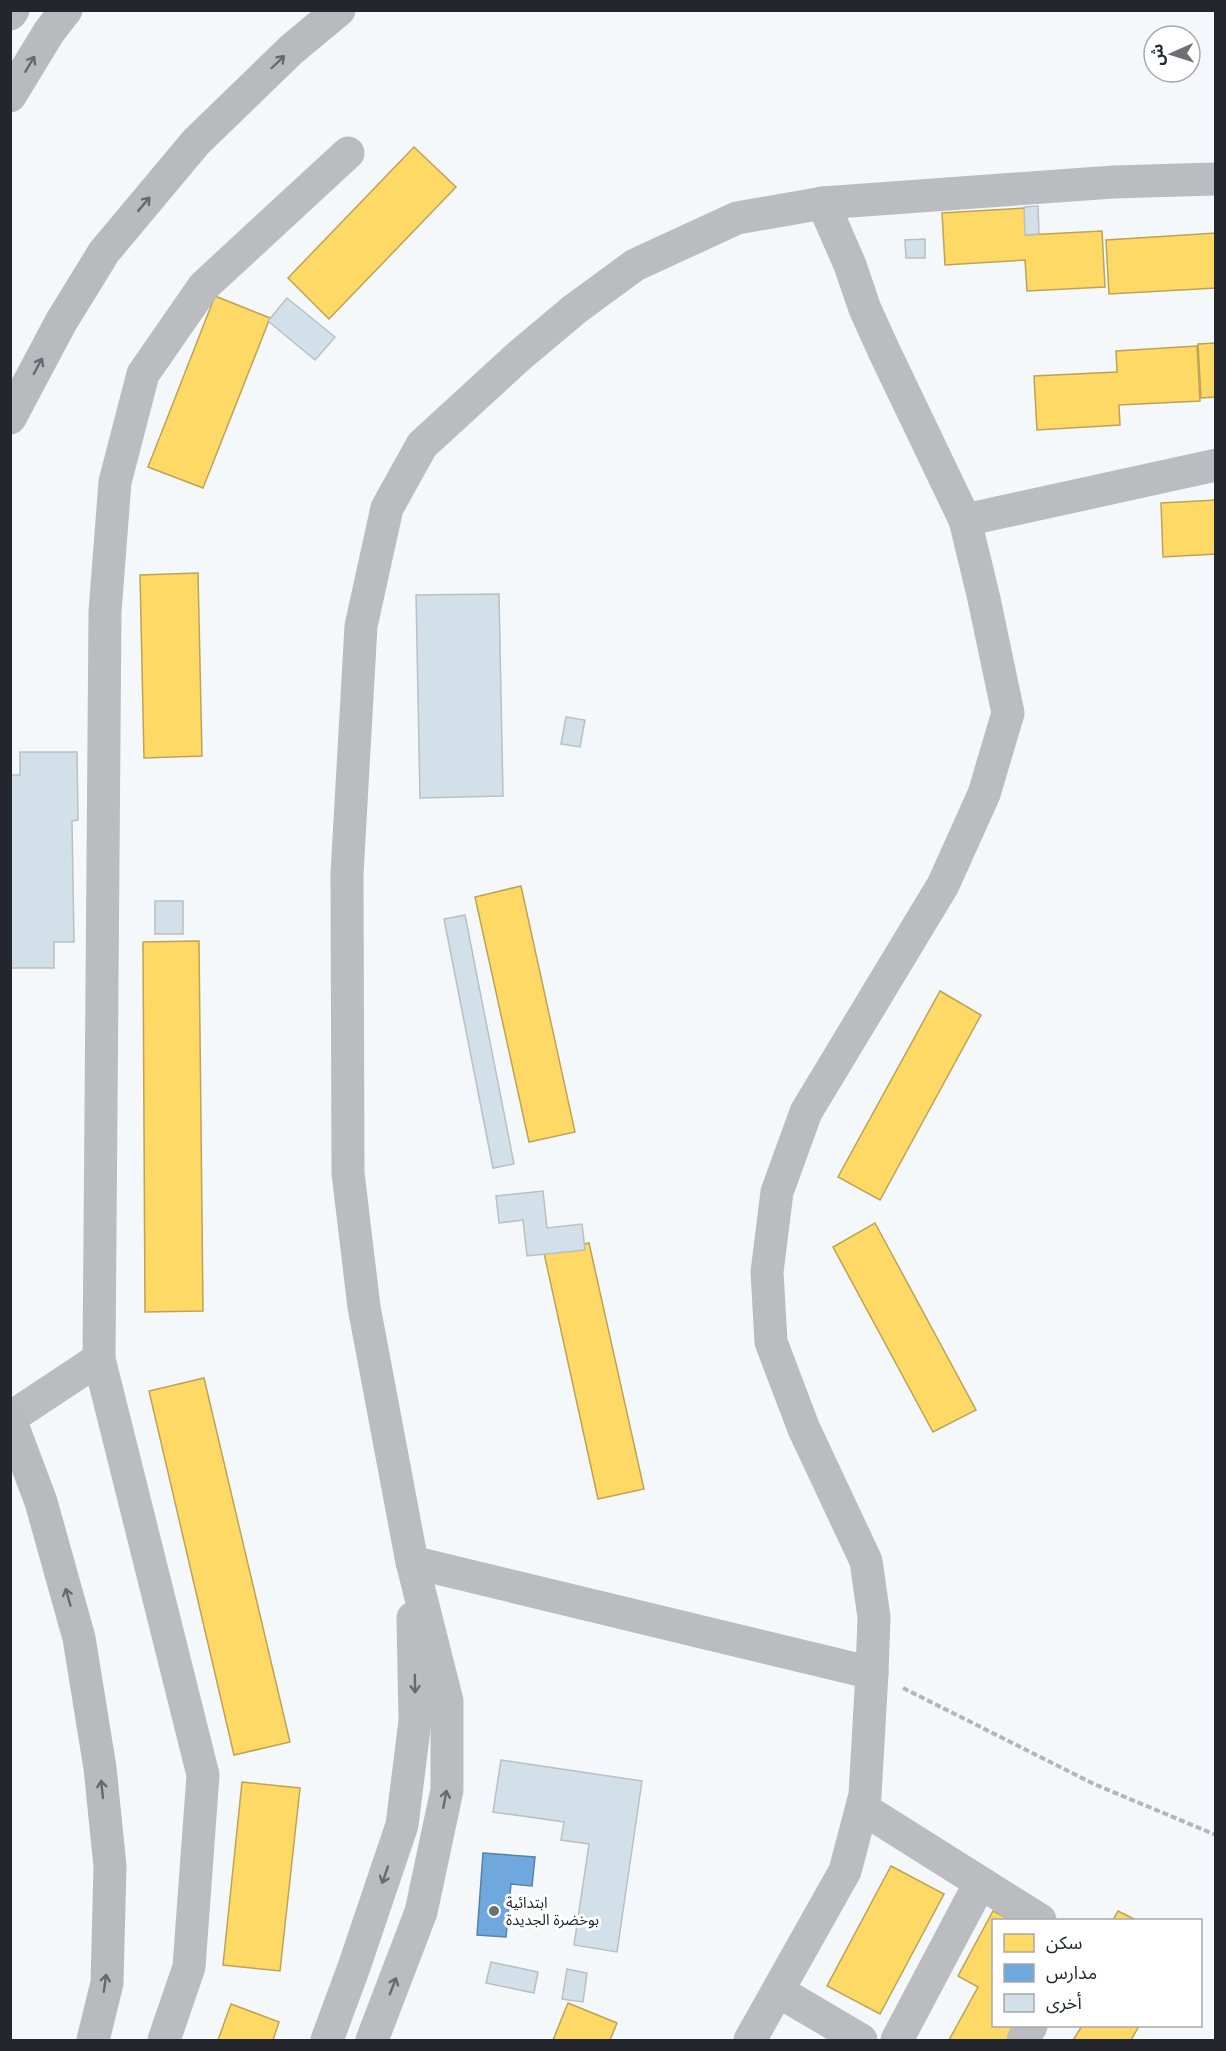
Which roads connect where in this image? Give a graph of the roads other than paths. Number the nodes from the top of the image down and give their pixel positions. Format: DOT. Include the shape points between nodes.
graph roads {
  1 [pos="14,10"];
  2 [pos="339,10"];
  3 [pos="10,14"];
  4 [pos="58,21"];
  5 [pos="10,96"];
  6 [pos="348,153"];
  7 [pos="1215,179"];
  8 [pos="823,203"];
  9 [pos="10,418"];
  10 [pos="1215,465"];
  11 [pos="965,520"];
  12 [pos="99,1359"];
  13 [pos="10,1419"];
  14 [pos="412,1563"];
  15 [pos="872,1673"];
  16 [pos="862,1808"];
  17 [pos="980,1883"];
  18 [pos="1038,1919"];
  19 [pos="778,1991"];
  20 [pos="93,2040"];
  21 [pos="164,2040"];
  22 [pos="327,2040"];
  23 [pos="372,2040"];
  24 [pos="750,2040"];
  25 [pos="861,2040"];
  26 [pos="897,2040"];
  1 -- 3 [label="highway"];
  9 -- 2 [label="highway, one-way" via="104,252 196,142 292,49"];
  5 -- 4 [label="highway, one-way"];
  6 -- 12 [label="street" via="204,285 142,374 115,482 105,612"];
  7 -- 8 [label="street" via="1113,182"];
  8 -- 11 [label="street" via="865,309"];
  8 -- 14 [label="street" via="736,218 635,265 519,356 422,445 387,508 361,626 346,874 348,1173 364,1307"];
  10 -- 11 [label="street"];
  11 -- 15 [label="street" via="1008,713 984,794 943,885 806,1112 777,1192 767,1272 771,1342 804,1429 867,1561 874,1617"];
  12 -- 13 [label="street"];
  12 -- 21 [label="street" via="203,1775 189,1967"];
  20 -- 13 [label="highway, one-way" via="107,1983 110,1866 100,1768 79,1638 41,1502"];
  14 -- 15 [label="street"];
  14 -- 22 [label="street, one-way" via="415,1721 402,1825"];
  23 -- 14 [label="street, one-way" via="421,1912 447,1790 447,1701"];
  15 -- 16 [label="street"];
  16 -- 17 [label="street"];
  16 -- 19 [label="street" via="845,1871"];
  17 -- 18 [label="street"];
  17 -- 26 [label="street"];
  19 -- 24 [label="street"];
  19 -- 25 [label="street"];
}
